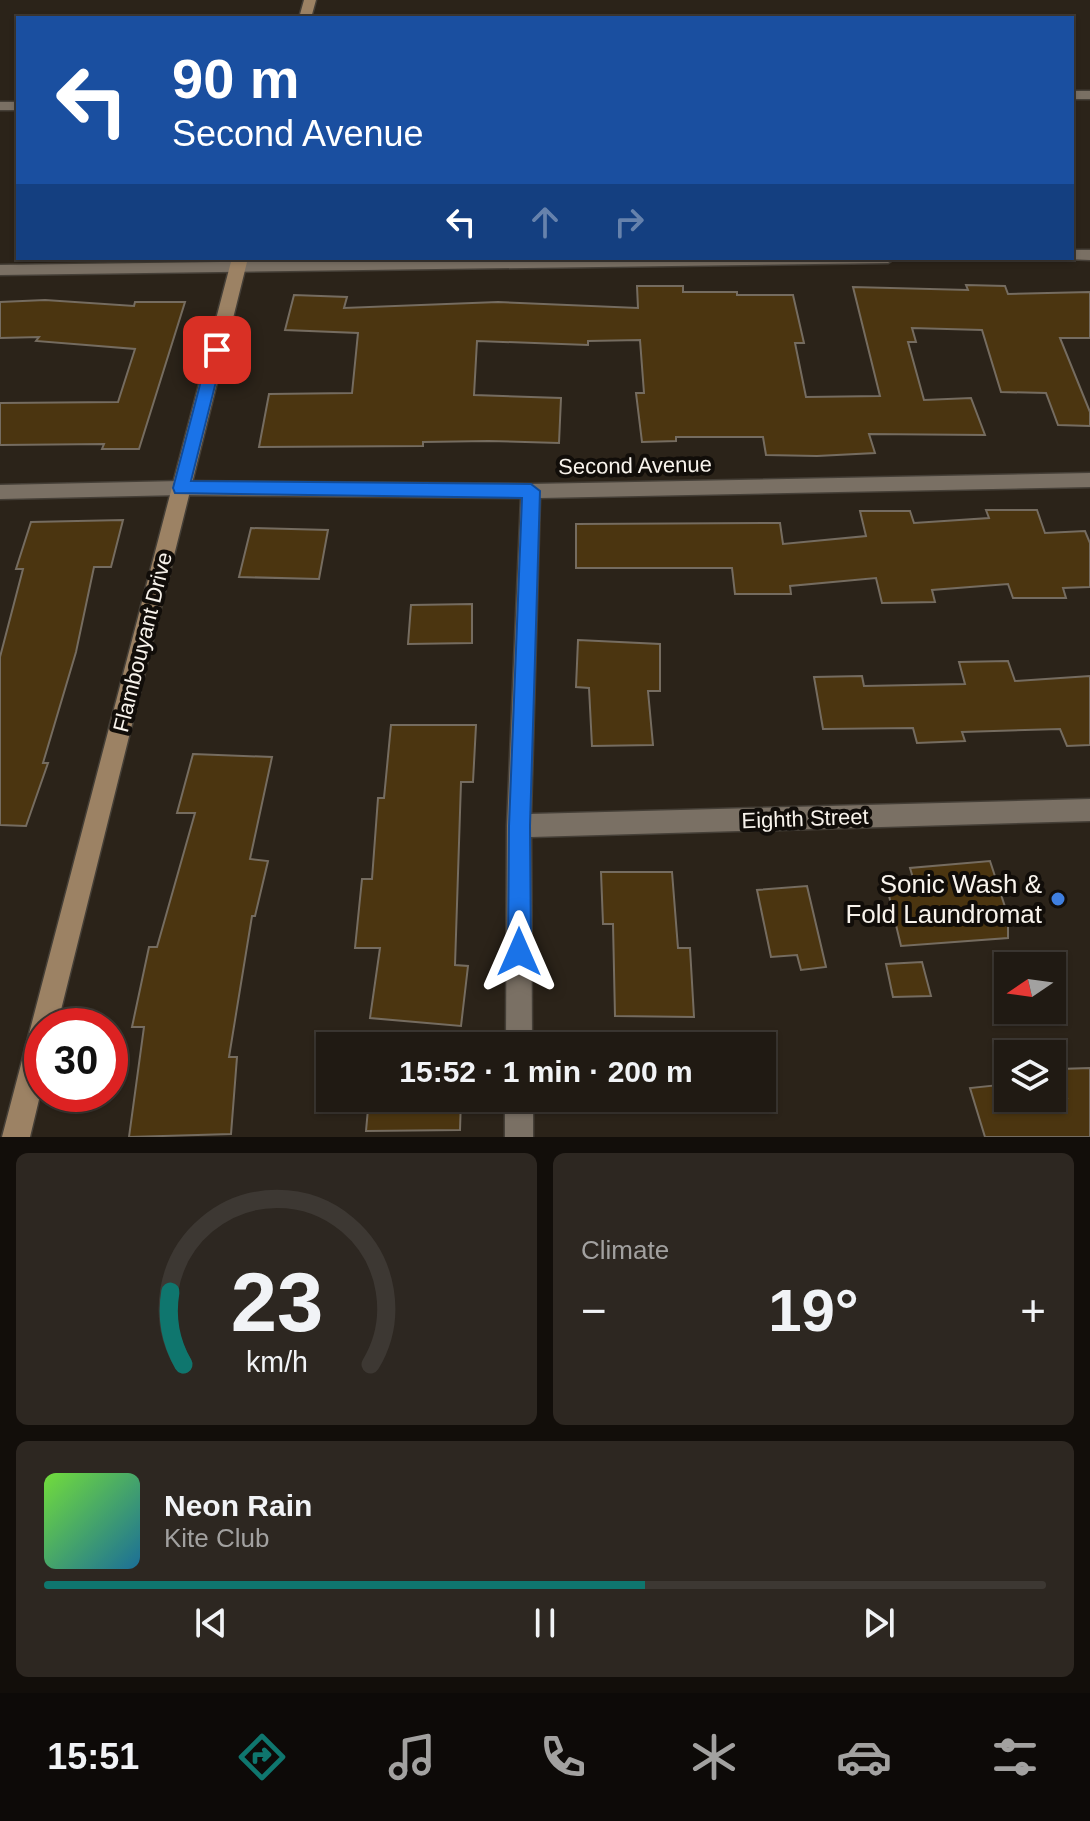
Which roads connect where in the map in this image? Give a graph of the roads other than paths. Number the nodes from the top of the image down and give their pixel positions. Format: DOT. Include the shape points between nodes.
graph roads {
  1 [pos="628,260"];
  2 [pos="239,263"];
  3 [pos="0,270"];
  4 [pos="1090,480"];
  5 [pos="181,488"];
  6 [pos="531,491"];
  7 [pos="0,492"];
  8 [pos="1090,810"];
  9 [pos="519,826"];
  10 [pos="49,1008"];
  11 [pos="519,1032"];
  12 [pos="24,1105"];
  13 [pos="519,1112"];
  14 [pos="16,1137"];
  15 [pos="519,1137"];
  1 -- 2 [label="street"];
  2 -- 3 [label="street"];
  2 -- 5 [label="street, Flambouyant Drive"];
  4 -- 6 [label="street, Second Avenue"];
  5 -- 6 [label="street, Second Avenue"];
  5 -- 7 [label="street, Second Avenue"];
  5 -- 10 [label="street, Flambouyant Drive"];
  6 -- 9 [label="street"];
  8 -- 9 [label="street, Eighth Street"];
  9 -- 11 [label="street"];
  12 -- 14 [label="street"];
  13 -- 15 [label="street"];
}
